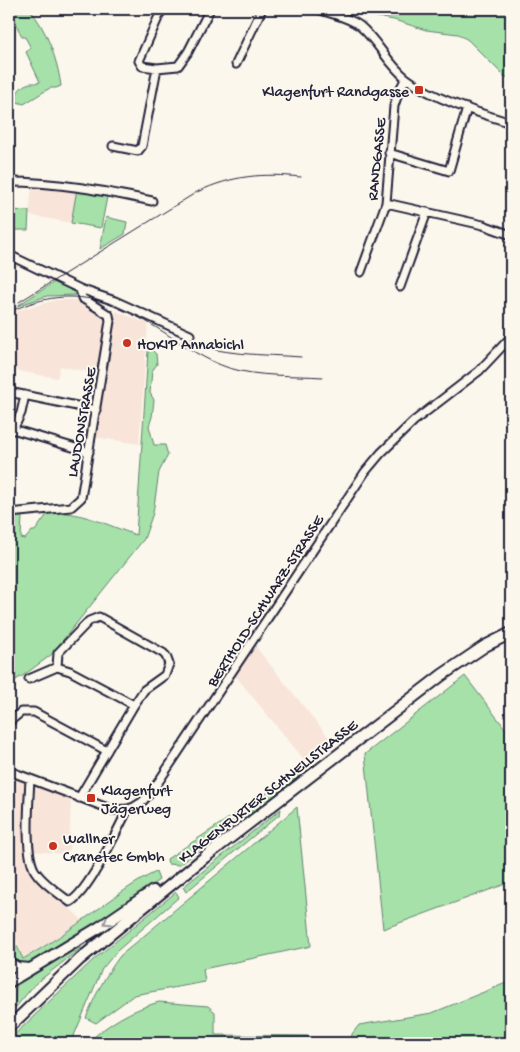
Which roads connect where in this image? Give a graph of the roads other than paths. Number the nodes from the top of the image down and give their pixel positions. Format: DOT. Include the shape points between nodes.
graph roads {
  1 [pos="162,9"];
  2 [pos="210,9"];
  3 [pos="262,9"];
  4 [pos="318,9"];
  5 [pos="236,64"];
  6 [pos="157,68"];
  7 [pos="406,78"];
  8 [pos="467,108"];
  9 [pos="511,123"];
  10 [pos="113,146"];
  11 [pos="389,153"];
  12 [pos="9,182"];
  13 [pos="152,201"];
  14 [pos="386,203"];
  15 [pos="427,212"];
  16 [pos="511,235"];
  17 [pos="9,255"];
  18 [pos="361,272"];
  19 [pos="400,287"];
  20 [pos="80,289"];
  21 [pos="190,335"];
  22 [pos="511,337"];
  23 [pos="9,392"];
  24 [pos="25,395"];
  25 [pos="96,410"];
  26 [pos="11,429"];
  27 [pos="89,452"];
  28 [pos="9,513"];
  29 [pos="511,633"];
  30 [pos="57,667"];
  31 [pos="29,679"];
  32 [pos="134,705"];
  33 [pos="9,722"];
  34 [pos="107,750"];
  35 [pos="9,771"];
  36 [pos="30,779"];
  37 [pos="79,798"];
  38 [pos="128,809"];
  39 [pos="178,878"];
  40 [pos="9,963"];
  41 [pos="30,969"];
  42 [pos="9,982"];
  43 [pos="9,1026"];
  1 -- 6 [label="street" via="139,61 142,66"];
  2 -- 6 [label="street" via="182,62 174,68"];
  3 -- 5 [label="street"];
  4 -- 7 [label="street" via="359,25"];
  6 -- 10 [label="street" via="142,146 138,150"];
  7 -- 8 [label="street"];
  7 -- 11 [label="street, RANDGASSE" via="394,106"];
  8 -- 9 [label="street"];
  8 -- 11 [label="street" via="448,171"];
  11 -- 14 [label="street, RANDGASSE"];
  12 -- 13 [label="street" via="102,190"];
  14 -- 15 [label="street"];
  14 -- 18 [label="street, RANDGASSE"];
  15 -- 16 [label="street"];
  15 -- 19 [label="street"];
  17 -- 20 [label="street, LAUDONSTRASSE"];
  20 -- 21 [label="street, LAUDONSTRASSE"];
  20 -- 25 [label="street, LAUDONSTRASSE" via="82,298 108,315 110,321"];
  22 -- 38 [label="street, BERTHOLD-SCHWARZ-STRASSE" via="479,371 408,425 365,472 153,790 142,802"];
  23 -- 24 [label="street"];
  24 -- 25 [label="street"];
  24 -- 26 [label="street" via="21,413"];
  25 -- 27 [label="street, LAUDONSTRASSE"];
  26 -- 27 [label="street"];
  27 -- 28 [label="street, LAUDONSTRASSE" via="81,498 75,504"];
  29 -- 39 [label="highway, KLAGENFURTER SCHNELLSTRASSE" via="442,674"];
  30 -- 31 [label="street"];
  30 -- 32 [label="street" via="75,673"];
  30 -- 32 [label="street" via="58,653 69,641 92,619 103,618 162,653 168,660 165,674 144,690"];
  32 -- 34 [label="street"];
  33 -- 34 [label="street" via="21,712 34,712"];
  34 -- 37 [label="street"];
  35 -- 36 [label="street"];
  36 -- 37 [label="street"];
  36 -- 38 [label="street, BERTHOLD-SCHWARZ-STRASSE" via="29,851 32,865 70,902 98,865"];
  37 -- 38 [label="street" via="106,808"];
  39 -- 41 [label="highway, one-way" via="165,882 100,927"];
  39 -- 43 [label="highway, KLAGENFURTER SCHNELLSTRASSE" via="80,959"];
  40 -- 41 [label="highway"];
  41 -- 42 [label="highway"];
}
